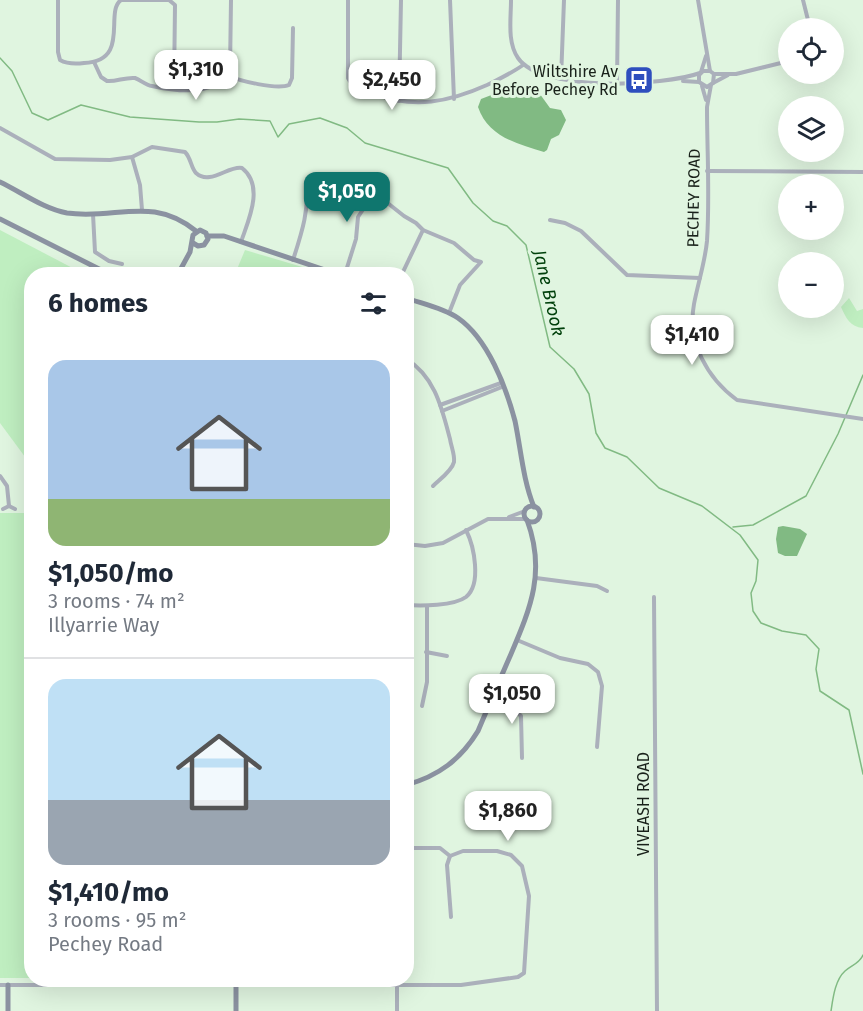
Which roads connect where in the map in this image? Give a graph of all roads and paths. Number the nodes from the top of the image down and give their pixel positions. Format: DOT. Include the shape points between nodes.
graph roads {
  1 [pos="58,0"];
  2 [pos="231,0"];
  3 [pos="348,0"];
  4 [pos="401,0"];
  5 [pos="450,0"];
  6 [pos="511,0"];
  7 [pos="564,0"];
  8 [pos="618,0"];
  9 [pos="698,0"];
  10 [pos="803,0"];
  11 [pos="808,18"];
  12 [pos="293,28"];
  13 [pos="706,56"];
  14 [pos="94,62"];
  15 [pos="778,64"];
  16 [pos="523,65"];
  17 [pos="700,73"];
  18 [pos="712,73"];
  19 [pos="731,74"];
  20 [pos="227,75"];
  21 [pos="561,79"];
  22 [pos="677,80"];
  23 [pos="617,84"];
  24 [pos="700,84"];
  25 [pos="712,84"];
  26 [pos="174,88"];
  27 [pos="454,99"];
  28 [pos="399,101"];
  29 [pos="707,103"];
  30 [pos="0,128"];
  31 [pos="132,157"];
  32 [pos="707,171"];
  33 [pos="863,172"];
  34 [pos="0,182"];
  35 [pos="306,182"];
  36 [pos="142,210"];
  37 [pos="93,213"];
  38 [pos="0,219"];
  39 [pos="550,220"];
  40 [pos="423,230"];
  41 [pos="194,233"];
  42 [pos="207,238"];
  43 [pos="241,242"];
  44 [pos="195,244"];
  45 [pos="293,260"];
  46 [pos="122,264"];
  47 [pos="95,267"];
  48 [pos="182,267"];
  49 [pos="315,267"];
  50 [pos="347,267"];
  51 [pos="405,267"];
  52 [pos="700,278"];
  53 [pos="414,301"];
  54 [pos="449,313"];
  55 [pos="414,366"];
  56 [pos="502,385"];
  57 [pos="440,405"];
  58 [pos="442,411"];
  59 [pos="863,419"];
  60 [pos="0,476"];
  61 [pos="433,486"];
  62 [pos="528,492"];
  63 [pos="9,506"];
  64 [pos="534,507"];
  65 [pos="3,509"];
  66 [pos="15,509"];
  67 [pos="526,510"];
  68 [pos="509,518"];
  69 [pos="526,520"];
  70 [pos="537,520"];
  71 [pos="466,530"];
  72 [pos="533,537"];
  73 [pos="414,544"];
  74 [pos="536,578"];
  75 [pos="607,591"];
  76 [pos="654,597"];
  77 [pos="414,605"];
  78 [pos="427,606"];
  79 [pos="517,640"];
  80 [pos="426,652"];
  81 [pos="447,656"];
  82 [pos="491,701"];
  83 [pos="422,706"];
  84 [pos="597,747"];
  85 [pos="522,758"];
  86 [pos="414,782"];
  87 [pos="414,848"];
  88 [pos="450,856"];
  89 [pos="451,917"];
  90 [pos="0,985"];
  91 [pos="8,985"];
  92 [pos="24,985"];
  93 [pos="414,986"];
  94 [pos="236,987"];
  95 [pos="397,987"];
  96 [pos="8,1011"];
  97 [pos="236,1011"];
  98 [pos="397,1011"];
  99 [pos="657,1011"];
  1 -- 14 [label="street" via="60,60"];
  2 -- 20 [label="street"];
  3 -- 28 [label="street" via="348,78 356,87"];
  4 -- 28 [label="street"];
  5 -- 27 [label="street"];
  6 -- 16 [label="street" via="511,38"];
  7 -- 21 [label="street"];
  8 -- 23 [label="street"];
  9 -- 13 [label="street"];
  10 -- 11 [label="street"];
  12 -- 20 [label="street" via="289,85 281,87"];
  13 -- 17 [label="street"];
  13 -- 18 [label="street"];
  14 -- 26 [label="street" via="106,81 134,78 150,86"];
  14 -- 26 [label="street" via="114,40 117,2 169,0 175,5"];
  15 -- 19 [label="street"];
  16 -- 21 [label="street"];
  16 -- 27 [label="street"];
  17 -- 18 [label="street"];
  17 -- 22 [label="street"];
  17 -- 24 [label="street"];
  18 -- 19 [label="street"];
  18 -- 25 [label="street, PECHEY ROAD"];
  19 -- 25 [label="street"];
  20 -- 26 [label="street" via="202,90"];
  21 -- 23 [label="street"];
  22 -- 23 [label="street"];
  22 -- 24 [label="street"];
  24 -- 25 [label="street"];
  24 -- 29 [label="street, PECHEY ROAD"];
  25 -- 29 [label="street, PECHEY ROAD"];
  27 -- 28 [label="street"];
  29 -- 32 [label="street, PECHEY ROAD"];
  30 -- 31 [label="street" via="55,159 105,161"];
  31 -- 36 [label="street"];
  31 -- 43 [label="street" via="150,147 177,149 188,155 202,176 218,176 236,167 244,169 254,199"];
  32 -- 33 [label="street"];
  32 -- 52 [label="street, PECHEY ROAD" via="706,242"];
  34 -- 37 [label="street" via="54,209"];
  35 -- 45 [label="street" via="308,198"];
  36 -- 37 [label="street"];
  36 -- 41 [label="street" via="178,217"];
  37 -- 46 [label="street" via="95,252"];
  38 -- 47 [label="street"];
  39 -- 52 [label="street" via="581,231 627,275"];
  40 -- 50 [label="street" via="376,196 358,217"];
  40 -- 51 [label="street"];
  40 -- 54 [label="street" via="454,243 482,262 460,285"];
  41 -- 42 [label="street" via="203,231"];
  41 -- 44 [label="street"];
  42 -- 43 [label="street" via="220,236"];
  42 -- 44 [label="street" via="204,245"];
  43 -- 45 [label="street"];
  44 -- 48 [label="street"];
  45 -- 49 [label="street"];
  52 -- 59 [label="street, PECHEY ROAD" via="693,307 694,333 701,359 722,389 737,400 754,404"];
  53 -- 54 [label="street"];
  54 -- 56 [label="street" via="480,339"];
  55 -- 57 [label="street" via="428,379"];
  56 -- 57 [label="street"];
  56 -- 58 [label="street"];
  56 -- 62 [label="street" via="515,422"];
  57 -- 58 [label="street"];
  58 -- 61 [label="street" via="454,461"];
  60 -- 63 [label="street" via="7,486"];
  62 -- 64 [label="street"];
  62 -- 67 [label="street"];
  63 -- 65 [label="street"];
  63 -- 66 [label="street"];
  64 -- 67 [label="street"];
  64 -- 70 [label="street" via="540,512"];
  67 -- 68 [label="street"];
  67 -- 69 [label="street"];
  68 -- 69 [label="street"];
  68 -- 71 [label="street" via="488,519"];
  69 -- 70 [label="street"];
  69 -- 72 [label="street"];
  70 -- 72 [label="street"];
  71 -- 73 [label="street" via="433,545"];
  71 -- 78 [label="street" via="475,563 470,592 464,598"];
  72 -- 74 [label="street"];
  74 -- 75 [label="street" via="597,586"];
  74 -- 79 [label="street"];
  76 -- 99 [label="street, VIVEASH ROAD"];
  77 -- 78 [label="street"];
  78 -- 80 [label="street"];
  79 -- 82 [label="street"];
  79 -- 84 [label="street" via="560,658 588,664 598,672 602,686"];
  80 -- 81 [label="street"];
  80 -- 83 [label="street" via="427,689"];
  82 -- 85 [label="street" via="521,716"];
  82 -- 86 [label="street" via="460,756 437,774"];
  87 -- 88 [label="street" via="440,849"];
  88 -- 89 [label="street" via="447,865"];
  88 -- 93 [label="street" via="497,850 511,855 522,866 529,896 526,970 518,977 467,985"];
  90 -- 91 [label="street"];
  91 -- 92 [label="street"];
  91 -- 96 [label="street"];
  94 -- 97 [label="street"];
  95 -- 98 [label="street"];
}
